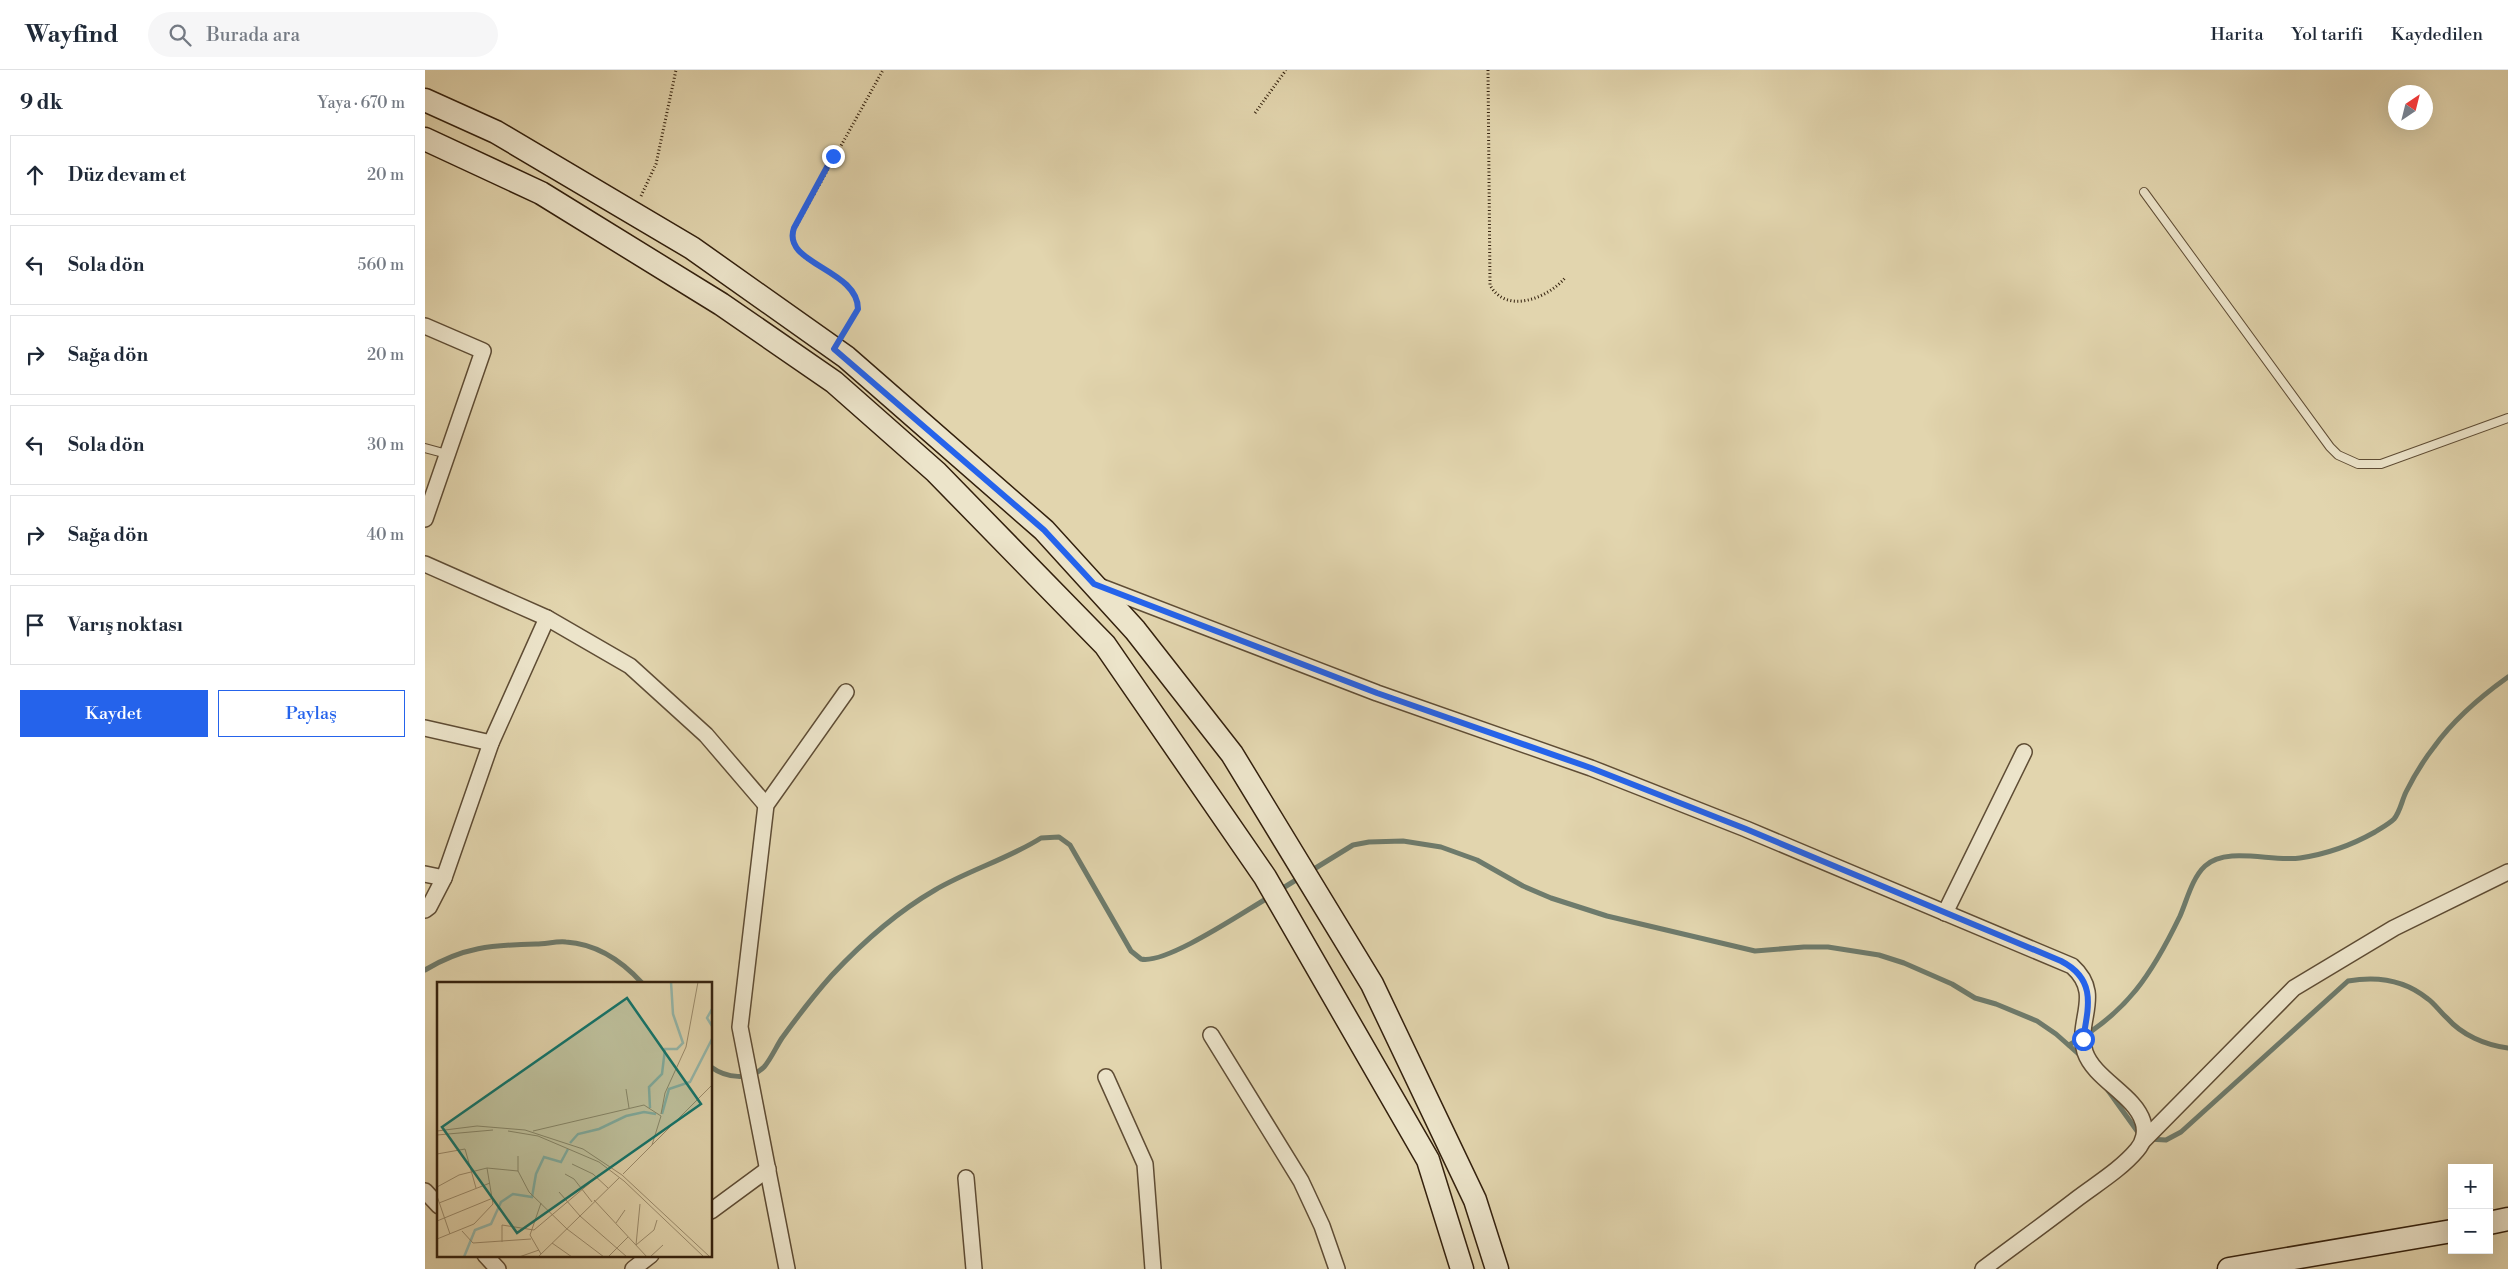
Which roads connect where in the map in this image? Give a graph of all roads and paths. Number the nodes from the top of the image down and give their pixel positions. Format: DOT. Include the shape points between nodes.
graph roads {
  1 [pos="676,70"];
  2 [pos="883,70"];
  3 [pos="1287,70"];
  4 [pos="1488,70"];
  5 [pos="425,100"];
  6 [pos="1255,112"];
  7 [pos="425,139"];
  8 [pos="2144,192"];
  9 [pos="633,213"];
  10 [pos="1565,278"];
  11 [pos="425,326"];
  12 [pos="834,349"];
  13 [pos="2508,418"];
  14 [pos="425,448"];
  15 [pos="447,454"];
  16 [pos="425,519"];
  17 [pos="425,564"];
  18 [pos="1094,584"];
  19 [pos="547,618"];
  20 [pos="846,692"];
  21 [pos="425,728"];
  22 [pos="491,743"];
  23 [pos="2024,752"];
  24 [pos="766,805"];
  25 [pos="2508,872"];
  26 [pos="425,874"];
  27 [pos="444,878"];
  28 [pos="425,910"];
  29 [pos="1945,913"];
  30 [pos="1211,1035"];
  31 [pos="1106,1077"];
  32 [pos="2143,1141"];
  33 [pos="768,1169"];
  34 [pos="966,1178"];
  35 [pos="425,1191"];
  36 [pos="437,1204"];
  37 [pos="713,1210"];
  38 [pos="2508,1219"];
  39 [pos="2493,1222"];
  40 [pos="2448,1232"];
  41 [pos="486,1256"];
  42 [pos="650,1256"];
  43 [pos="498,1269"];
  44 [pos="633,1269"];
  45 [pos="787,1269"];
  46 [pos="974,1269"];
  47 [pos="1153,1269"];
  48 [pos="1337,1269"];
  49 [pos="1462,1269"];
  50 [pos="1497,1269"];
  51 [pos="1983,1269"];
  52 [pos="2230,1269"];
  1 -- 9 [label="path" via="656,164"];
  2 -- 12 [label="path" via="792,234 791,240 797,250 845,283 855,294 858,309"];
  3 -- 6 [label="path"];
  4 -- 10 [label="path" via="1490,285 1506,299 1528,301 1555,290"];
  5 -- 9 [label="main road" via="496,132"];
  7 -- 49 [label="main road" via="541,193 721,304 834,382 936,472 1105,646 1265,877 1428,1160"];
  8 -- 13 [label="lane" via="2338,455 2358,464 2381,464"];
  9 -- 12 [label="main road" via="692,248"];
  11 -- 15 [label="street" via="483,351"];
  12 -- 18 [label="main road" via="1044,530"];
  14 -- 15 [label="lane"];
  15 -- 16 [label="street"];
  17 -- 19 [label="street"];
  18 -- 29 [label="street" via="1377,693 1591,768"];
  18 -- 50 [label="main road" via="1135,630 1232,754 1372,984 1475,1200"];
  19 -- 22 [label="street"];
  19 -- 24 [label="street" via="630,666 706,735"];
  20 -- 24 [label="street"];
  21 -- 22 [label="street"];
  22 -- 27 [label="street"];
  23 -- 29 [label="street"];
  24 -- 33 [label="street" via="740,1027"];
  25 -- 32 [label="street" via="2394,928 2294,988"];
  26 -- 27 [label="street"];
  27 -- 28 [label="street"];
  29 -- 32 [label="street" via="2061,961 2081,975 2087,986 2085,1052 2090,1063 2140,1114 2144,1122"];
  30 -- 48 [label="street" via="1301,1181"];
  31 -- 47 [label="street" via="1145,1164"];
  32 -- 51 [label="street" via="2118,1169"];
  33 -- 37 [label="street"];
  33 -- 45 [label="street"];
  34 -- 46 [label="street"];
  35 -- 36 [label="street"];
  38 -- 39 [label="main road"];
  40 -- 52 [label="main road"];
  41 -- 43 [label="street"];
  42 -- 44 [label="street"];
}
